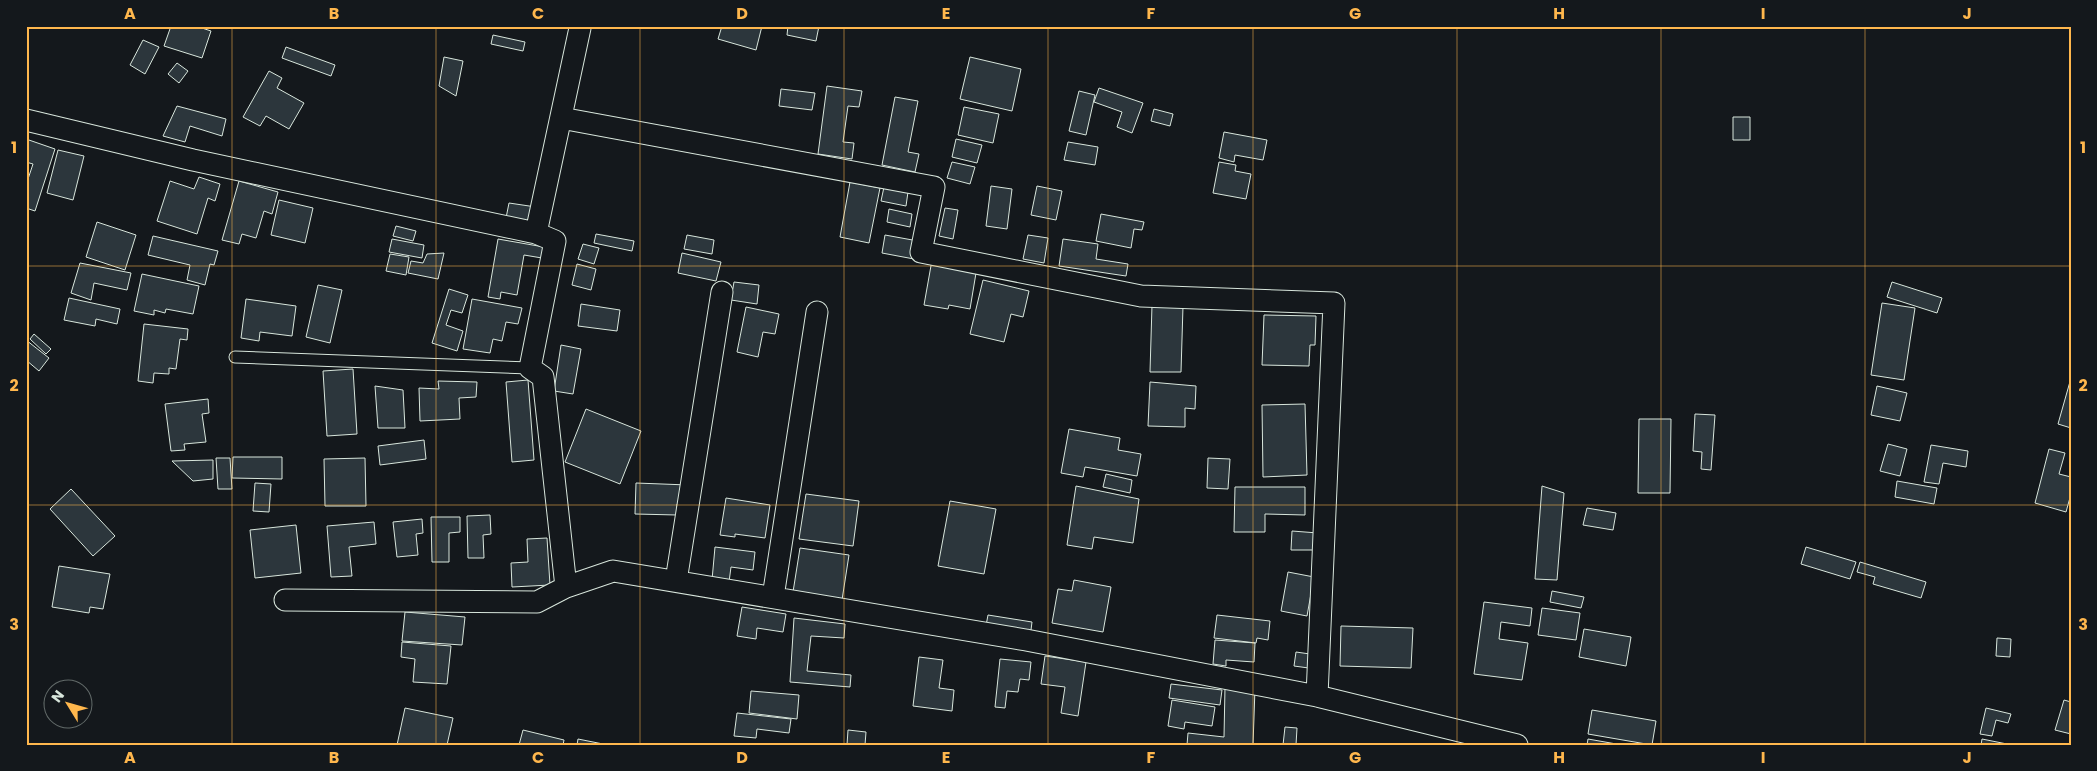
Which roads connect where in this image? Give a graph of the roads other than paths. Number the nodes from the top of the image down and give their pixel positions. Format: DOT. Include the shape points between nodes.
graph roads {
  1 [pos="580,28"];
  2 [pos="561,118"];
  3 [pos="26,120"];
  4 [pos="536,233"];
  5 [pos="722,292"];
  6 [pos="817,312"];
  7 [pos="235,357"];
  8 [pos="530,368"];
  9 [pos="676,581"];
  10 [pos="566,587"];
  11 [pos="773,597"];
  12 [pos="285,600"];
  13 [pos="1317,696"];
  14 [pos="1517,745"];
  1 -- 2 [label="street"];
  2 -- 4 [label="street"];
  2 -- 13 [label="street" via="934,187 921,252 1141,296 1334,303"];
  3 -- 4 [label="street" via="193,160"];
  4 -- 8 [label="street" via="555,241"];
  5 -- 9 [label="street"];
  6 -- 11 [label="street"];
  7 -- 8 [label="lane"];
  8 -- 10 [label="street" via="543,377"];
  9 -- 10 [label="street" via="613,571"];
  9 -- 11 [label="street"];
  10 -- 12 [label="street" via="537,602"];
  11 -- 13 [label="street" via="1026,640"];
  13 -- 14 [label="street"];
}
